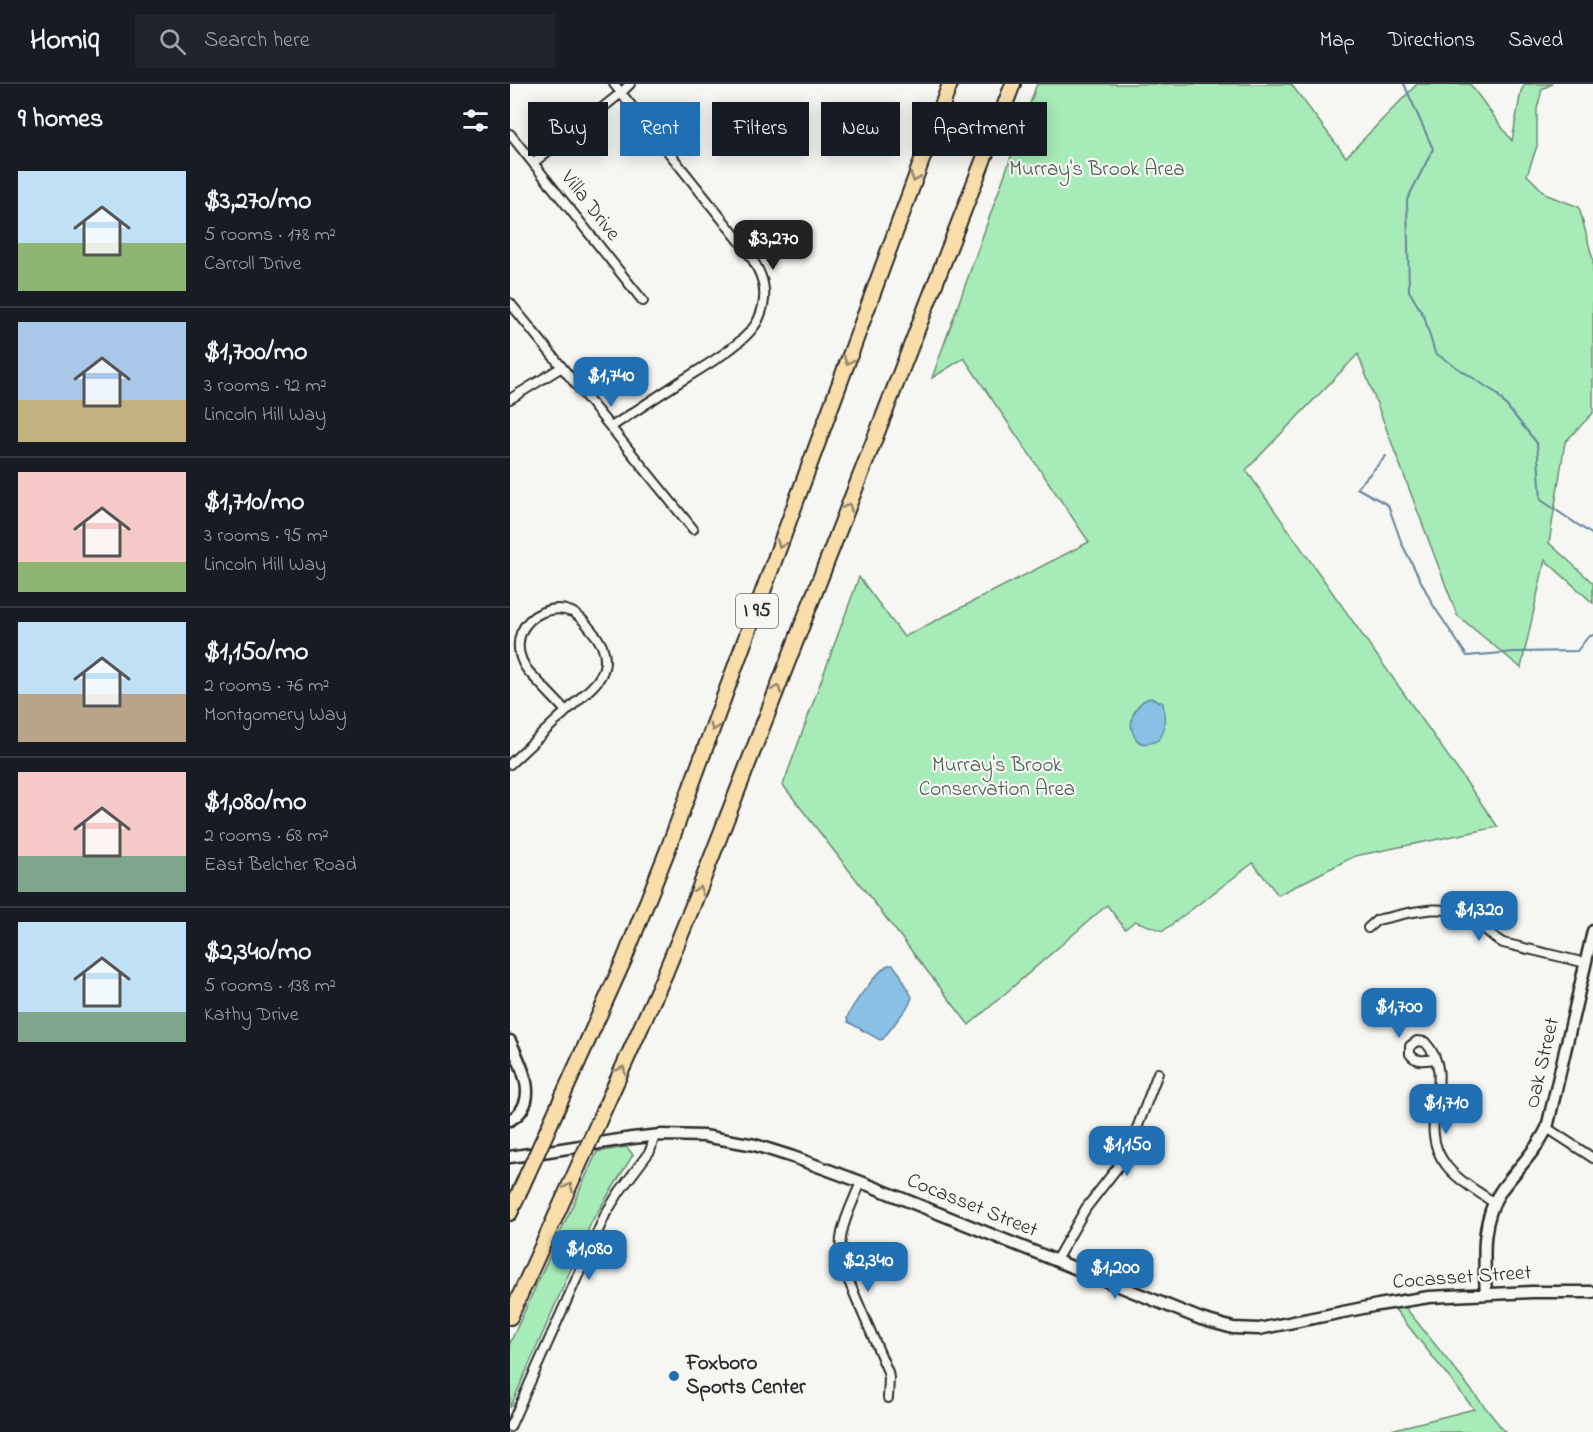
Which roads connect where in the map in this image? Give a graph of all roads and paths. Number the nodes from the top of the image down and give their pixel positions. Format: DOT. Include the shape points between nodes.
graph roads {
  1 [pos="614,84"];
  2 [pos="630,84"];
  3 [pos="950,84"];
  4 [pos="1013,84"];
  5 [pos="621,93"];
  6 [pos="510,134"];
  7 [pos="533,163"];
  8 [pos="643,301"];
  9 [pos="510,303"];
  10 [pos="562,367"];
  11 [pos="510,399"];
  12 [pos="611,427"];
  13 [pos="693,529"];
  14 [pos="566,711"];
  15 [pos="510,764"];
  16 [pos="1368,928"];
  17 [pos="1593,931"];
  18 [pos="1586,963"];
  19 [pos="510,1041"];
  20 [pos="1435,1059"];
  21 [pos="1158,1073"];
  22 [pos="510,1120"];
  23 [pos="1547,1128"];
  24 [pos="655,1135"];
  25 [pos="510,1157"];
  26 [pos="1593,1158"];
  27 [pos="861,1182"];
  28 [pos="1494,1203"];
  29 [pos="510,1213"];
  30 [pos="1056,1260"];
  31 [pos="1593,1292"];
  32 [pos="1486,1294"];
  33 [pos="510,1317"];
  34 [pos="888,1398"];
  35 [pos="510,1426"];
  1 -- 5 [label="street"];
  2 -- 5 [label="street"];
  3 -- 29 [label="highway, I 95, one-way, bridge" via="664,861 624,960"];
  33 -- 4 [label="highway, I 95, one-way, bridge" via="696,899"];
  5 -- 7 [label="street"];
  5 -- 12 [label="street" via="746,249 763,279 764,297 751,331"];
  6 -- 7 [label="street, Villa Drive"];
  7 -- 8 [label="street, Villa Drive"];
  9 -- 10 [label="street"];
  10 -- 11 [label="street"];
  10 -- 12 [label="street"];
  12 -- 13 [label="street"];
  14 -- 14 [label="street" via="529,672 519,647 528,622 552,609 572,612 584,620 602,644 605,657 596,683"];
  14 -- 15 [label="street"];
  16 -- 18 [label="street" via="1381,919 1447,910 1470,918 1503,943"];
  17 -- 18 [label="main road, Oak Street"];
  18 -- 23 [label="main road, Oak Street"];
  19 -- 22 [label="main road" via="528,1090 519,1113"];
  20 -- 28 [label="street" via="1440,1080 1433,1123 1436,1149 1451,1170"];
  21 -- 30 [label="street" via="1129,1149 1086,1208"];
  23 -- 26 [label="street"];
  23 -- 28 [label="main road, Oak Street"];
  24 -- 25 [label="main road, Cocasset Street"];
  24 -- 27 [label="main road, Cocasset Street" via="698,1135 748,1144"];
  24 -- 35 [label="street" via="650,1152 606,1213"];
  27 -- 30 [label="main road, Cocasset Street"];
  27 -- 34 [label="street" via="843,1228 840,1254 888,1372"];
  28 -- 32 [label="main road, Oak Street" via="1485,1240"];
  30 -- 32 [label="main road, Cocasset Street" via="1201,1319 1241,1329 1259,1329 1406,1300"];
  31 -- 32 [label="main road, Cocasset Street"];
}
